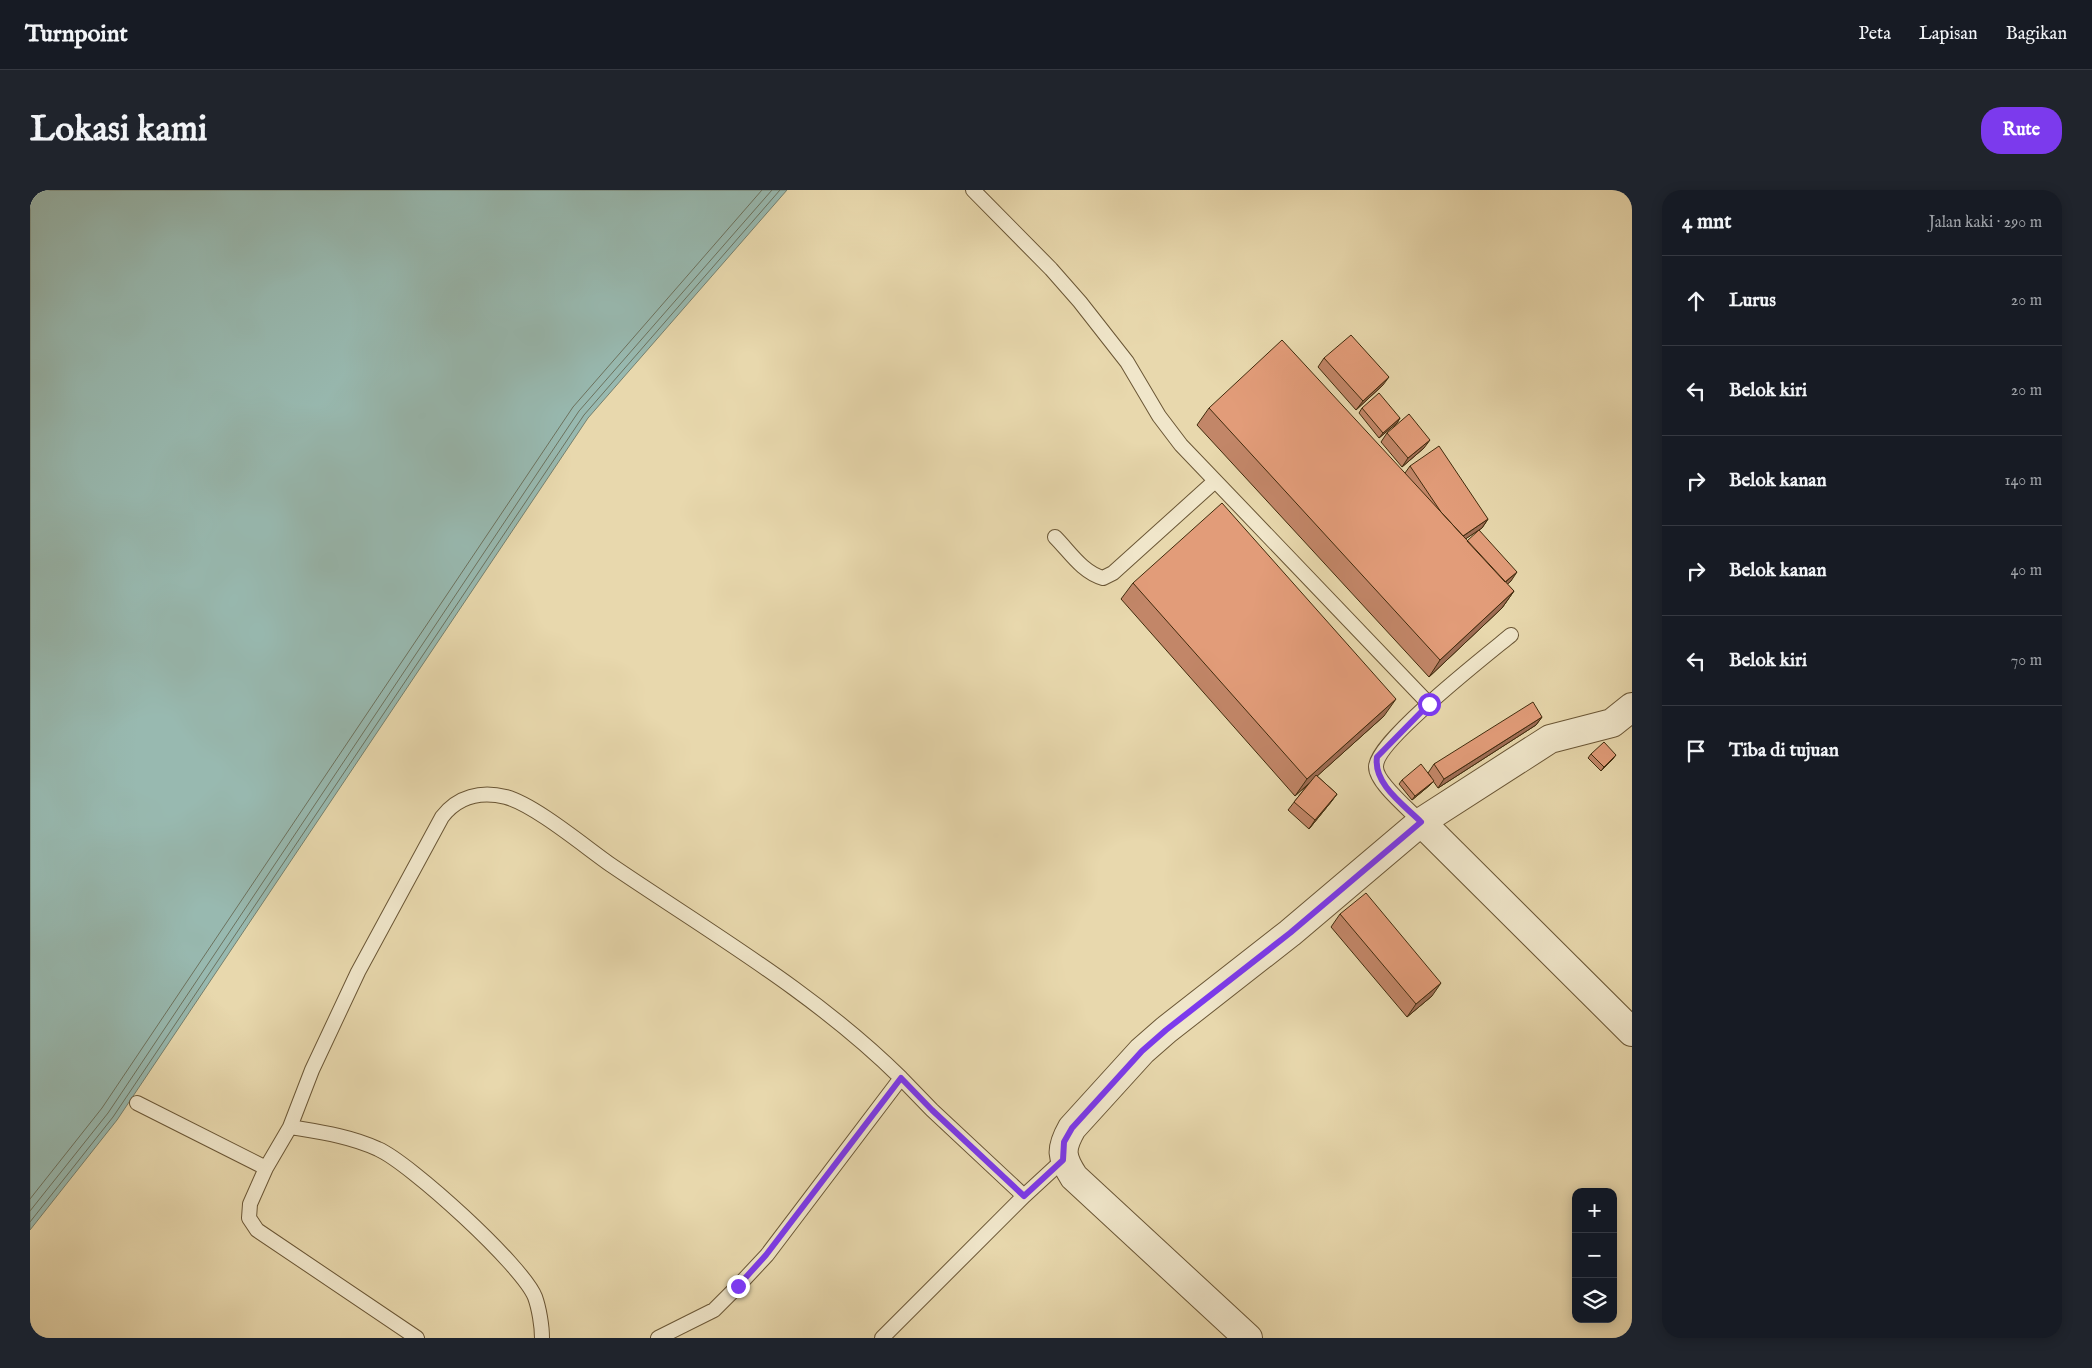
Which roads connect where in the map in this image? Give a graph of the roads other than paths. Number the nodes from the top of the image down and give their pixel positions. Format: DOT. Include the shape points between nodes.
graph roads {
  1 [pos="973,190"];
  2 [pos="1215,481"];
  3 [pos="1056,536"];
  4 [pos="1511,635"];
  5 [pos="1429,704"];
  6 [pos="1630,714"];
  7 [pos="1421,822"];
  8 [pos="1632,1032"];
  9 [pos="901,1078"];
  10 [pos="137,1103"];
  11 [pos="290,1127"];
  12 [pos="1063,1160"];
  13 [pos="266,1168"];
  14 [pos="1024,1196"];
  15 [pos="417,1338"];
  16 [pos="542,1338"];
  17 [pos="658,1338"];
  18 [pos="882,1338"];
  19 [pos="1248,1338"];
  1 -- 2 [label="lane" via="1051,268 1080,302 1127,362 1180,445"];
  2 -- 3 [label="lane" via="1113,573 1103,578 1082,566"];
  2 -- 5 [label="lane"];
  4 -- 5 [label="lane"];
  5 -- 7 [label="lane" via="1377,757 1376,768 1380,779"];
  6 -- 7 [label="street" via="1612,723 1550,739"];
  7 -- 8 [label="street"];
  7 -- 12 [label="street" via="1290,933 1142,1051 1072,1128 1064,1142"];
  9 -- 11 [label="lane" via="867,1044 771,969 522,803 475,794 448,809 442,817 358,972 312,1070"];
  9 -- 14 [label="lane"];
  9 -- 17 [label="lane" via="766,1255 738,1286 714,1310"];
  10 -- 13 [label="lane"];
  11 -- 13 [label="lane"];
  11 -- 16 [label="lane" via="342,1135 379,1149 417,1174 512,1264 535,1296"];
  12 -- 14 [label="lane"];
  12 -- 19 [label="street" via="1074,1177"];
  13 -- 15 [label="lane" via="250,1204 250,1218 257,1230"];
  14 -- 18 [label="lane"];
}
